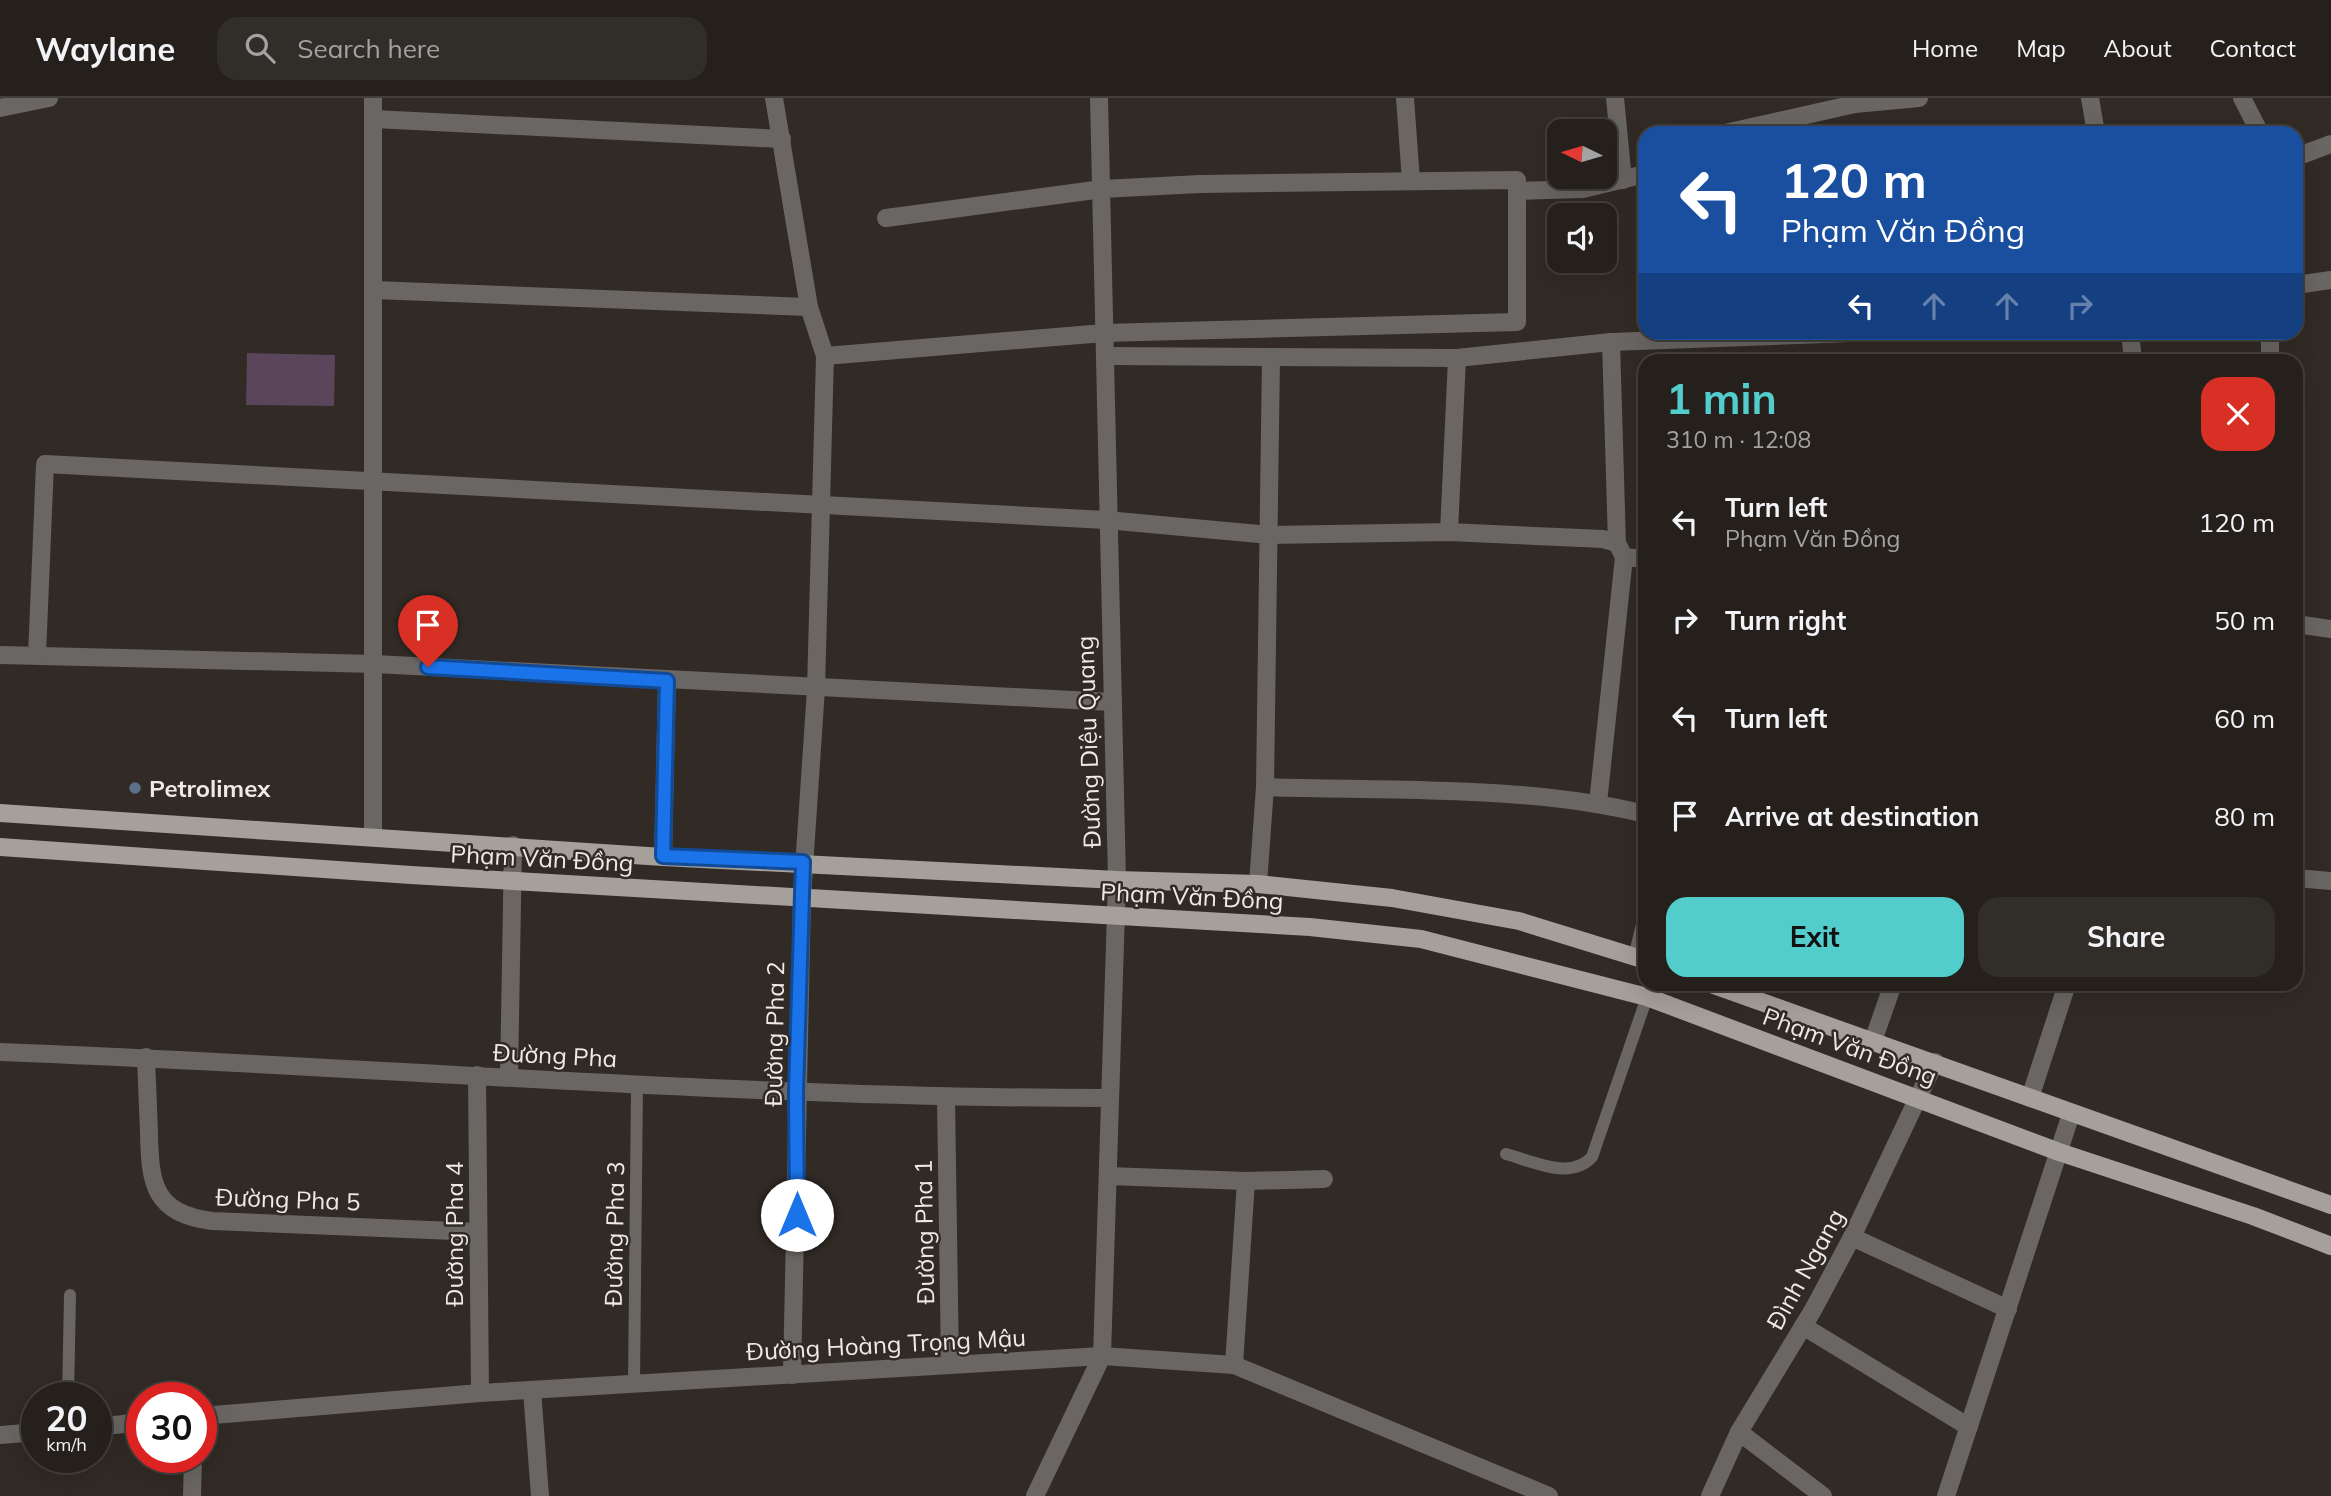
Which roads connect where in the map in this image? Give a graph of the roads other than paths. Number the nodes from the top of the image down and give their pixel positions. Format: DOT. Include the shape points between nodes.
graph roads {
  1 [pos="49,98"];
  2 [pos="373,98"];
  3 [pos="774,98"];
  4 [pos="1099,98"];
  5 [pos="1405,98"];
  6 [pos="1615,98"];
  7 [pos="1919,98"];
  8 [pos="2090,98"];
  9 [pos="2242,98"];
  10 [pos="31,100"];
  11 [pos="0,108"];
  12 [pos="374,119"];
  13 [pos="1756,126"];
  14 [pos="2095,126"];
  15 [pos="2256,126"];
  16 [pos="782,139"];
  17 [pos="2331,144"];
  18 [pos="2303,154"];
  19 [pos="1638,176"];
  20 [pos="1623,180"];
  21 [pos="1412,181"];
  22 [pos="1102,189"];
  23 [pos="1517,191"];
  24 [pos="886,218"];
  25 [pos="2331,280"];
  26 [pos="2303,284"];
  27 [pos="374,290"];
  28 [pos="809,307"];
  29 [pos="1104,333"];
  30 [pos="1641,340"];
  31 [pos="1611,341"];
  32 [pos="825,356"];
  33 [pos="1105,356"];
  34 [pos="1270,356"];
  35 [pos="1457,358"];
  36 [pos="376,482"];
  37 [pos="821,507"];
  38 [pos="1106,520"];
  39 [pos="1449,532"];
  40 [pos="1270,535"];
  41 [pos="1621,550"];
  42 [pos="1638,556"];
  43 [pos="2303,625"];
  44 [pos="2331,629"];
  45 [pos="0,655"];
  46 [pos="37,656"];
  47 [pos="375,664"];
  48 [pos="667,681"];
  49 [pos="816,689"];
  50 [pos="1111,702"];
  51 [pos="1265,787"];
  52 [pos="1598,803"];
  53 [pos="1638,812"];
  54 [pos="0,813"];
  55 [pos="373,837"];
  56 [pos="513,845"];
  57 [pos="0,847"];
  58 [pos="663,856"];
  59 [pos="803,862"];
  60 [pos="2303,879"];
  61 [pos="1117,880"];
  62 [pos="513,881"];
  63 [pos="2331,881"];
  64 [pos="1258,884"];
  65 [pos="802,897"];
  66 [pos="1114,917"];
  67 [pos="1638,957"];
  68 [pos="1731,991"];
  69 [pos="1891,991"];
  70 [pos="2065,991"];
  71 [pos="1647,997"];
  72 [pos="1873,1041"];
  73 [pos="0,1052"];
  74 [pos="146,1057"];
  75 [pos="1935,1062"];
  76 [pos="477,1075"];
  77 [pos="509,1077"];
  78 [pos="637,1084"];
  79 [pos="796,1092"];
  80 [pos="1919,1097"];
  81 [pos="946,1098"];
  82 [pos="1108,1098"];
  83 [pos="2030,1098"];
  84 [pos="2071,1114"];
  85 [pos="2059,1152"];
  86 [pos="1506,1154"];
  87 [pos="1108,1176"];
  88 [pos="1324,1179"];
  89 [pos="1245,1181"];
  90 [pos="2331,1205"];
  91 [pos="478,1232"];
  92 [pos="1852,1237"];
  93 [pos="2331,1246"];
  94 [pos="70,1295"];
  95 [pos="2008,1309"];
  96 [pos="1803,1326"];
  97 [pos="1102,1356"];
  98 [pos="950,1364"];
  99 [pos="1234,1365"];
  100 [pos="792,1375"];
  101 [pos="68,1382"];
  102 [pos="634,1384"];
  103 [pos="532,1390"];
  104 [pos="480,1393"];
  105 [pos="217,1415"];
  106 [pos="1969,1427"];
  107 [pos="1739,1432"];
  108 [pos="21,1433"];
  109 [pos="0,1434"];
  110 [pos="193,1473"];
  111 [pos="192,1496"];
  112 [pos="540,1496"];
  113 [pos="1035,1496"];
  114 [pos="1549,1496"];
  115 [pos="1710,1496"];
  116 [pos="1823,1496"];
  117 [pos="1946,1496"];
  1 -- 10 [label="street"];
  2 -- 12 [label="street"];
  3 -- 16 [label="street, Đường Pha 2"];
  4 -- 22 [label="street, Đường Diệu Quang"];
  5 -- 21 [label="street"];
  6 -- 20 [label="street"];
  7 -- 13 [label="street" via="1855,104"];
  8 -- 14 [label="street"];
  9 -- 15 [label="street"];
  10 -- 11 [label="street"];
  12 -- 16 [label="street"];
  12 -- 27 [label="street"];
  16 -- 28 [label="street, Đường Pha 2"];
  17 -- 18 [label="street"];
  19 -- 20 [label="street"];
  20 -- 23 [label="street" via="1583,189"];
  21 -- 22 [label="street"];
  21 -- 23 [label="street" via="1517,180"];
  22 -- 24 [label="street"];
  22 -- 29 [label="street, Đường Diệu Quang"];
  23 -- 29 [label="street" via="1517,322"];
  25 -- 26 [label="street"];
  27 -- 28 [label="street"];
  27 -- 36 [label="street"];
  28 -- 32 [label="street, Đường Pha 2"];
  29 -- 32 [label="street"];
  29 -- 33 [label="street, Đường Diệu Quang"];
  30 -- 31 [label="street"];
  31 -- 35 [label="street"];
  31 -- 41 [label="street"];
  32 -- 37 [label="street, Đường Pha 2"];
  33 -- 34 [label="street"];
  33 -- 38 [label="street, Đường Diệu Quang"];
  34 -- 35 [label="street"];
  34 -- 40 [label="street"];
  35 -- 39 [label="street"];
  36 -- 37 [label="street"];
  36 -- 46 [label="street" via="44,464"];
  36 -- 47 [label="street"];
  37 -- 38 [label="street"];
  37 -- 49 [label="street, Đường Pha 2"];
  38 -- 40 [label="street"];
  38 -- 50 [label="street, Đường Diệu Quang"];
  39 -- 40 [label="street"];
  39 -- 41 [label="street" via="1603,539"];
  40 -- 51 [label="street"];
  41 -- 42 [label="street"];
  41 -- 52 [label="street"];
  43 -- 44 [label="street"];
  45 -- 46 [label="street"];
  46 -- 47 [label="street"];
  47 -- 48 [label="street"];
  47 -- 55 [label="street"];
  48 -- 49 [label="street"];
  48 -- 58 [label="street"];
  49 -- 50 [label="street"];
  49 -- 59 [label="street, Đường Pha 2"];
  50 -- 61 [label="street, Đường Diệu Quang"];
  51 -- 52 [label="street"];
  51 -- 64 [label="street"];
  52 -- 53 [label="street"];
  54 -- 55 [label="main road, Phạm Văn Đồng"];
  55 -- 56 [label="main road, Phạm Văn Đồng"];
  56 -- 58 [label="main road, Phạm Văn Đồng"];
  56 -- 62 [label="street"];
  57 -- 62 [label="main road, Phạm Văn Đồng"];
  58 -- 59 [label="main road, Phạm Văn Đồng"];
  59 -- 61 [label="main road, Phạm Văn Đồng"];
  59 -- 65 [label="street, Đường Pha 2"];
  60 -- 63 [label="street"];
  61 -- 64 [label="main road, Phạm Văn Đồng"];
  61 -- 66 [label="street, Đường Diệu Quang"];
  62 -- 65 [label="main road, Phạm Văn Đồng"];
  62 -- 77 [label="street"];
  64 -- 67 [label="main road, Phạm Văn Đồng" via="1392,898 1519,921"];
  65 -- 66 [label="main road, Phạm Văn Đồng"];
  65 -- 79 [label="street, Đường Pha 2"];
  66 -- 71 [label="main road, Phạm Văn Đồng" via="1310,927 1421,939"];
  66 -- 82 [label="street, Đường Diệu Quang"];
  68 -- 72 [label="main road, Phạm Văn Đồng"];
  69 -- 72 [label="street"];
  70 -- 83 [label="street"];
  71 -- 80 [label="main road, Phạm Văn Đồng"];
  71 -- 86 [label="lane" via="1592,1157 1585,1165 1566,1170"];
  72 -- 75 [label="main road, Phạm Văn Đồng"];
  73 -- 74 [label="street, Đường Pha"];
  74 -- 76 [label="street, Đường Pha"];
  74 -- 91 [label="street, Đường Pha 5" via="150,1175 158,1194 173,1210 212,1221"];
  75 -- 80 [label="street, Đình Ngang"];
  75 -- 83 [label="main road, Phạm Văn Đồng"];
  76 -- 77 [label="street, Đường Pha"];
  76 -- 91 [label="street, Đường Pha 4"];
  77 -- 78 [label="street, Đường Pha"];
  78 -- 79 [label="street, Đường Pha"];
  78 -- 102 [label="lane, Đường Pha 3"];
  79 -- 81 [label="street, Đường Pha"];
  79 -- 100 [label="street, Đường Pha 2"];
  80 -- 85 [label="main road, Phạm Văn Đồng"];
  80 -- 92 [label="street, Đình Ngang"];
  81 -- 82 [label="street, Đường Pha"];
  81 -- 98 [label="street, Đường Pha 1"];
  82 -- 87 [label="street, Đường Diệu Quang"];
  83 -- 84 [label="main road, Phạm Văn Đồng"];
  84 -- 85 [label="street"];
  84 -- 90 [label="main road, Phạm Văn Đồng"];
  85 -- 93 [label="main road, Phạm Văn Đồng"];
  85 -- 95 [label="street"];
  87 -- 89 [label="street"];
  87 -- 97 [label="street, Đường Diệu Quang"];
  88 -- 89 [label="street"];
  89 -- 99 [label="street"];
  91 -- 104 [label="street, Đường Pha 4"];
  92 -- 95 [label="street"];
  92 -- 96 [label="street, Đình Ngang"];
  94 -- 101 [label="lane"];
  95 -- 106 [label="street"];
  96 -- 106 [label="street"];
  96 -- 107 [label="street, Đình Ngang"];
  97 -- 98 [label="street, Đường Hoàng Trọng Mậu"];
  97 -- 99 [label="street, Đường Hoàng Trọng Mậu"];
  97 -- 113 [label="street, Đường Diệu Quang"];
  98 -- 100 [label="street, Đường Hoàng Trọng Mậu"];
  99 -- 114 [label="street, Đường Hoàng Trọng Mậu"];
  100 -- 102 [label="street, Đường Hoàng Trọng Mậu"];
  102 -- 103 [label="street, Đường Hoàng Trọng Mậu"];
  103 -- 104 [label="street, Đường Hoàng Trọng Mậu"];
  103 -- 112 [label="street"];
  104 -- 105 [label="street, Đường Hoàng Trọng Mậu"];
  106 -- 117 [label="street"];
  107 -- 115 [label="street, Đình Ngang"];
  107 -- 116 [label="street"];
  108 -- 109 [label="street"];
  110 -- 111 [label="street"];
}
